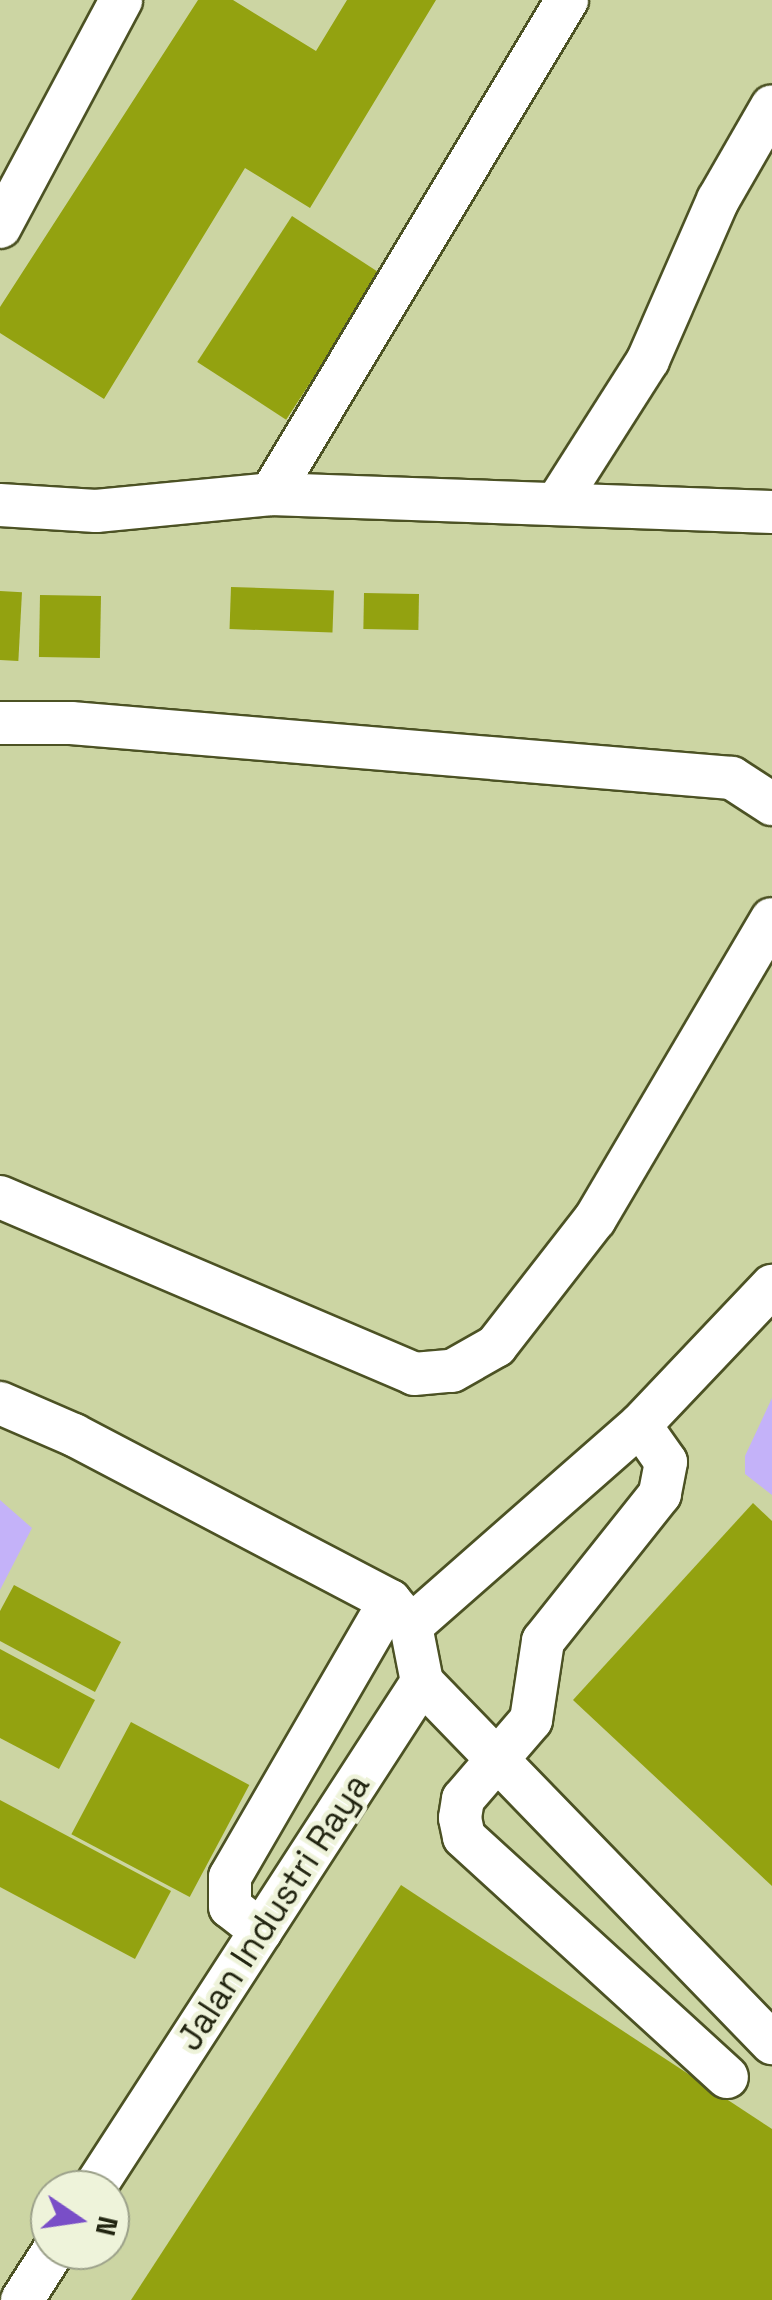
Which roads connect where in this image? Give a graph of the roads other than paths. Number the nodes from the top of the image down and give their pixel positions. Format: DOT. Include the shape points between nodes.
graph roads {
  1 [pos="121,0"];
  2 [pos="567,0"];
  3 [pos="772,106"];
  4 [pos="0,228"];
  5 [pos="271,494"];
  6 [pos="556,503"];
  7 [pos="0,504"];
  8 [pos="772,512"];
  9 [pos="0,723"];
  10 [pos="772,804"];
  11 [pos="772,918"];
  12 [pos="0,1198"];
  13 [pos="772,1286"];
  14 [pos="0,1404"];
  15 [pos="640,1425"];
  16 [pos="400,1613"];
  17 [pos="422,1682"];
  18 [pos="494,1762"];
  19 [pos="246,1920"];
  20 [pos="772,2043"];
  21 [pos="727,2078"];
  22 [pos="104,2170"];
  23 [pos="41,2270"];
  24 [pos="22,2300"];
  1 -- 4 [label="lane"];
  2 -- 5 [label="lane"];
  3 -- 6 [label="lane" via="718,200 648,360"];
  5 -- 6 [label="lane"];
  5 -- 7 [label="lane" via="96,511"];
  6 -- 8 [label="lane"];
  9 -- 10 [label="lane" via="71,722 732,778"];
  11 -- 12 [label="lane" via="595,1219 496,1346 452,1370 414,1374"];
  13 -- 15 [label="lane"];
  14 -- 16 [label="lane" via="74,1435"];
  15 -- 16 [label="lane"];
  15 -- 18 [label="lane" via="666,1462 660,1494 543,1641 531,1720"];
  16 -- 17 [label="lane"];
  16 -- 19 [label="lane" via="230,1877"];
  17 -- 18 [label="lane"];
  17 -- 19 [label="lane, Jalan Industri Raya"];
  18 -- 20 [label="lane"];
  18 -- 21 [label="lane" via="463,1799 464,1836"];
  19 -- 22 [label="lane, Jalan Industri Raya"];
  23 -- 24 [label="lane"];
}
